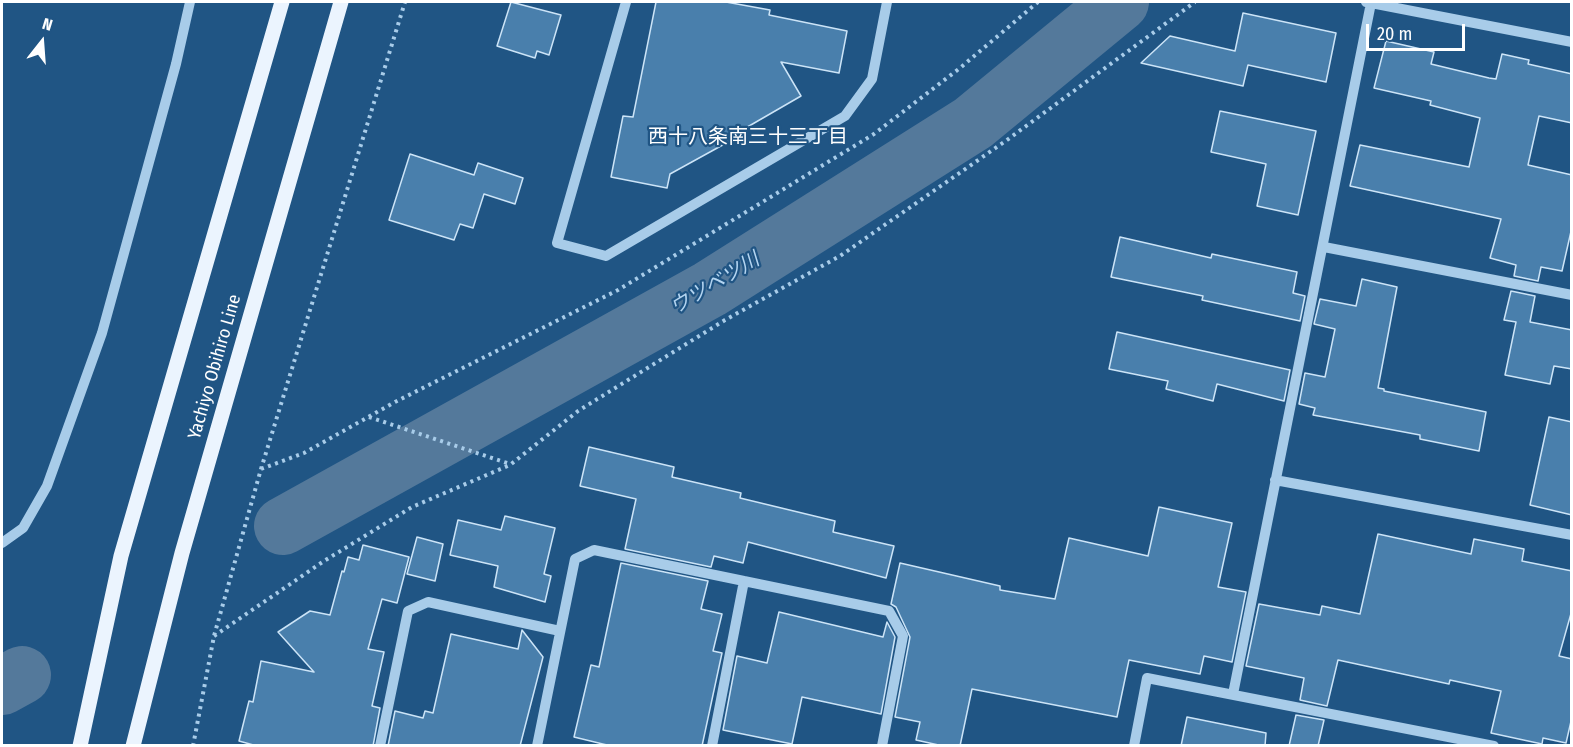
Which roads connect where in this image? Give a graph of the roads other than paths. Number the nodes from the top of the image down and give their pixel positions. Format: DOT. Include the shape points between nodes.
graph roads {
  1 [pos="190,2"];
  2 [pos="282,2"];
  3 [pos="341,2"];
  4 [pos="626,2"];
  5 [pos="887,2"];
  6 [pos="1367,2"];
  7 [pos="1572,42"];
  8 [pos="1324,247"];
  9 [pos="1572,295"];
  10 [pos="1275,480"];
  11 [pos="1572,535"];
  12 [pos="2,543"];
  13 [pos="744,580"];
  14 [pos="560,631"];
  15 [pos="1233,694"];
  16 [pos="80,746"];
  17 [pos="133,746"];
  18 [pos="380,746"];
  19 [pos="537,746"];
  20 [pos="712,746"];
  21 [pos="882,746"];
  22 [pos="1134,746"];
  23 [pos="1494,746"];
  1 -- 12 [label="street" via="102,333 47,486 23,528"];
  2 -- 16 [label="main road, Yachiyo Obihiro Line" via="122,556"];
  3 -- 17 [label="main road, Yachiyo Obihiro Line" via="182,553"];
  4 -- 5 [label="street" via="557,243 606,256 845,116 872,79"];
  6 -- 7 [label="street"];
  6 -- 8 [label="street"];
  8 -- 9 [label="street"];
  8 -- 10 [label="street"];
  10 -- 11 [label="street"];
  10 -- 15 [label="street"];
  13 -- 14 [label="street" via="594,550 575,559"];
  13 -- 20 [label="street"];
  13 -- 21 [label="street" via="889,611 903,636"];
  14 -- 18 [label="street" via="428,602 408,611"];
  14 -- 19 [label="street"];
  15 -- 22 [label="street" via="1147,678"];
  15 -- 23 [label="street"];
}
